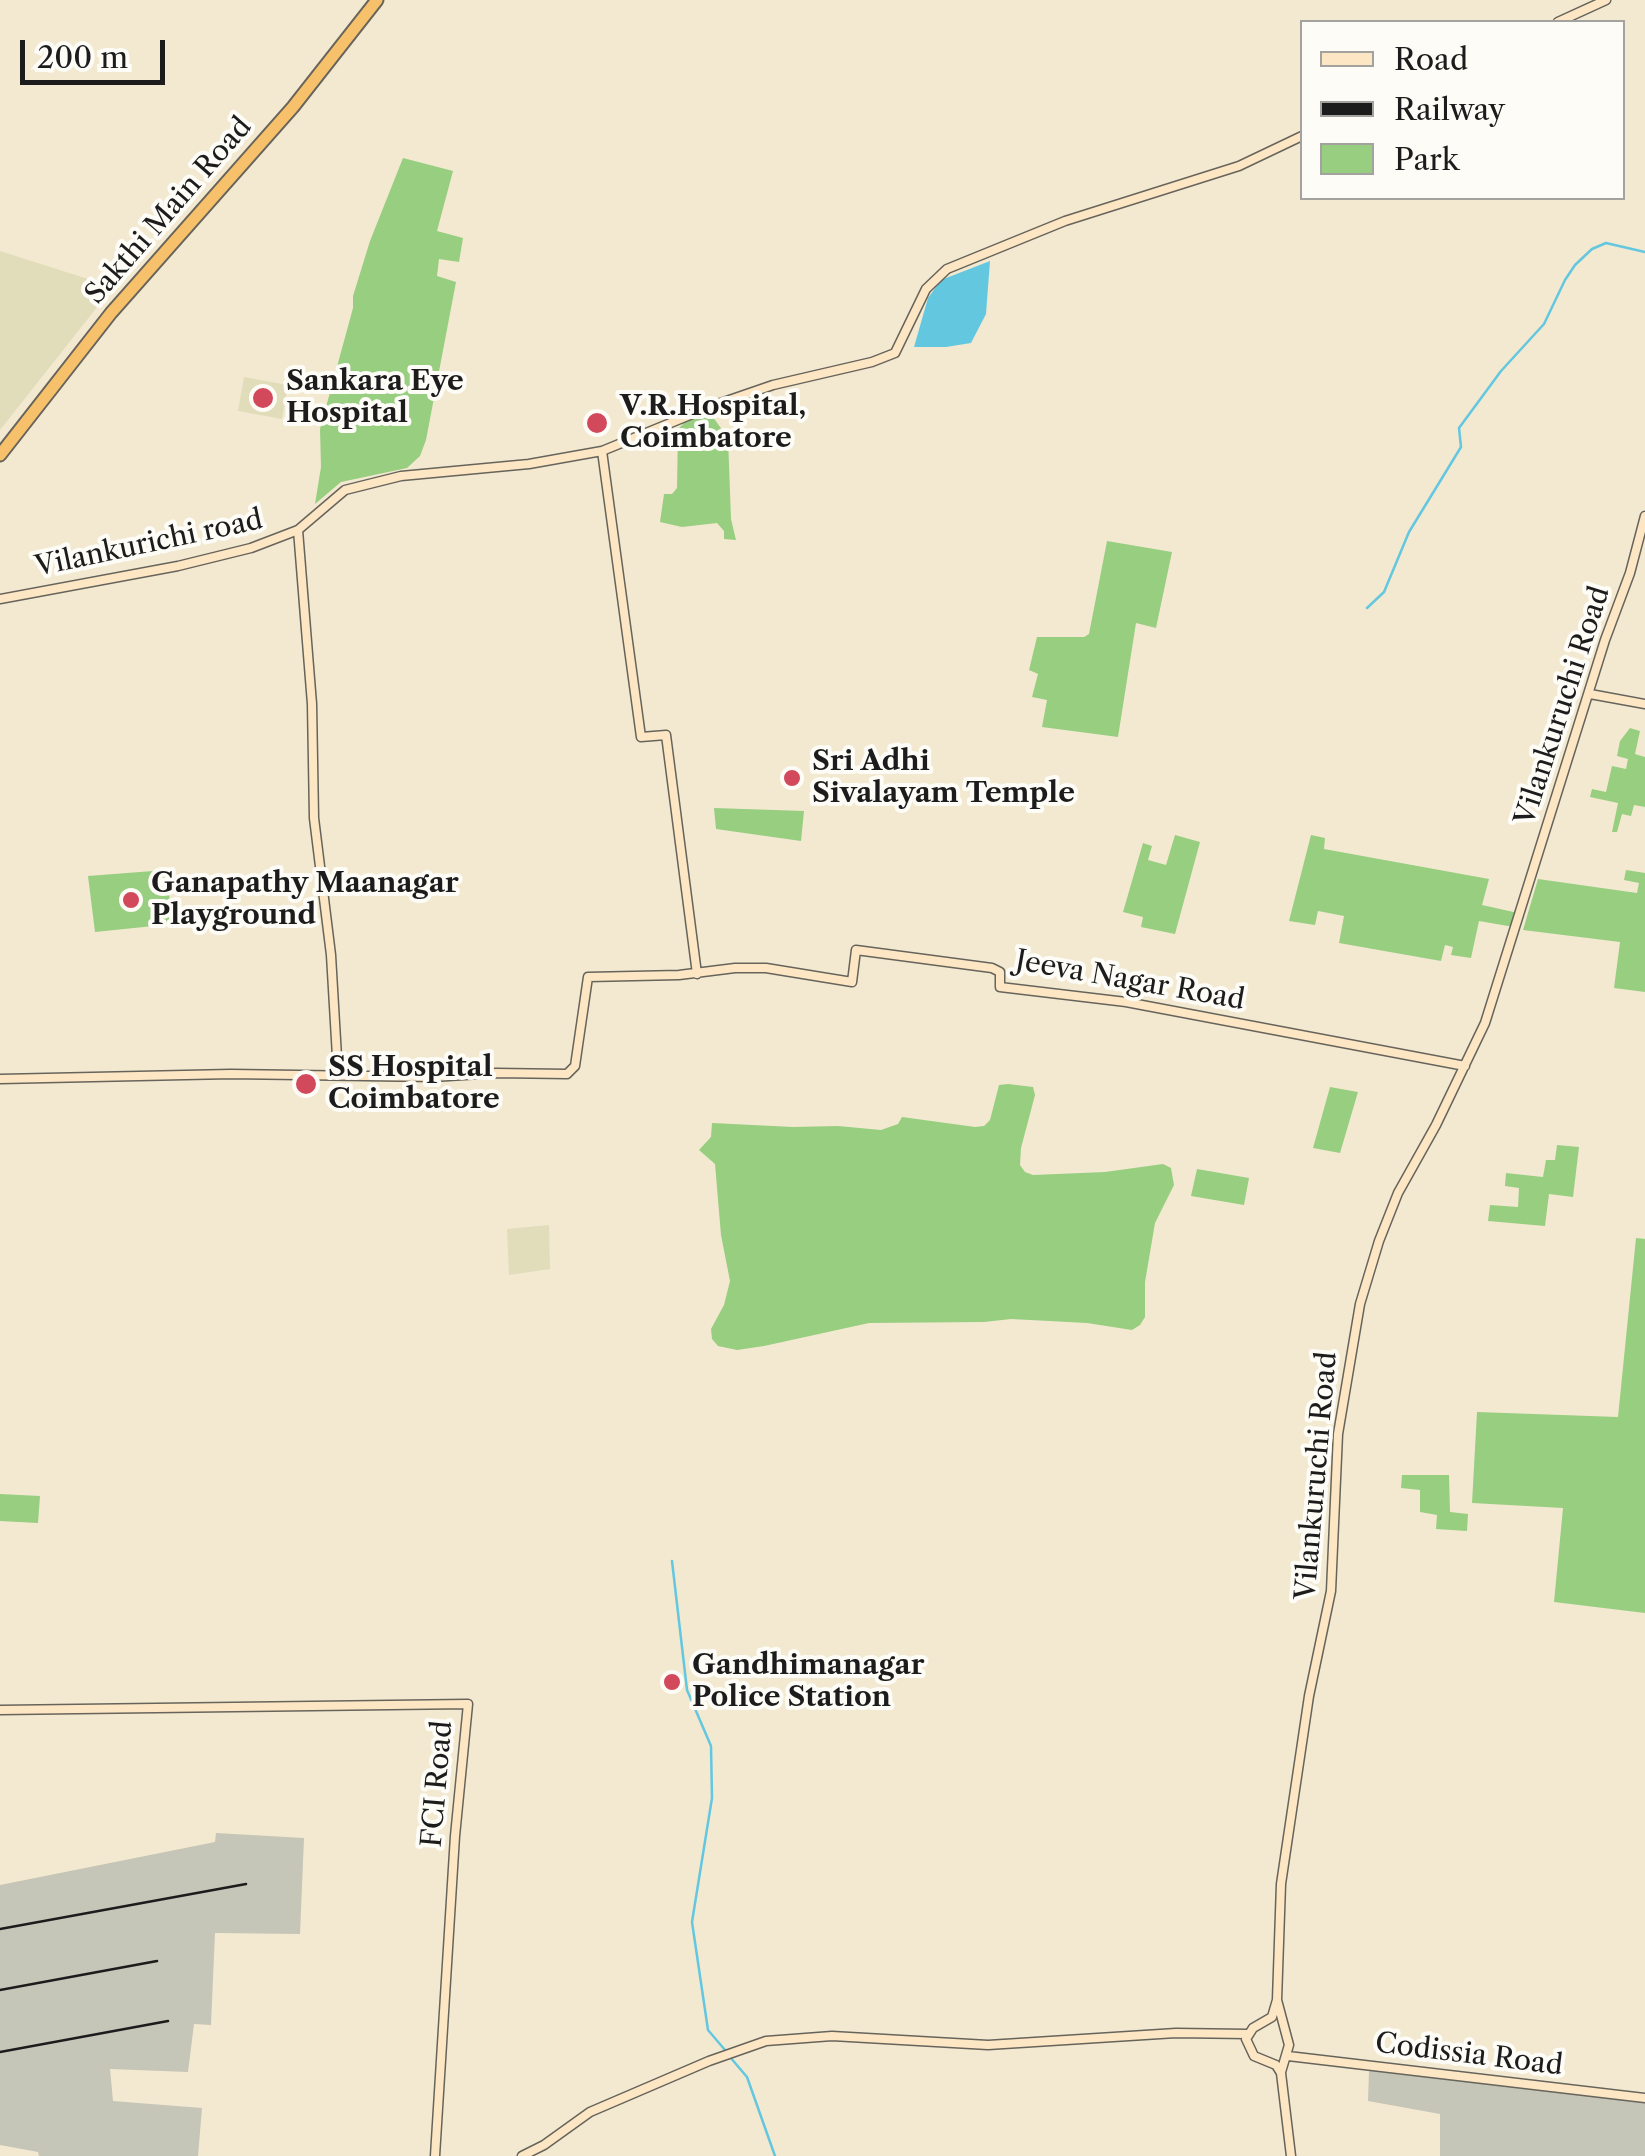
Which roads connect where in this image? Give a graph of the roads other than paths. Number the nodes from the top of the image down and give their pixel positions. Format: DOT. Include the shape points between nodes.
graph roads {
  1 [pos="370,0"];
  2 [pos="378,0"];
  3 [pos="1606,0"];
  4 [pos="1562,20"];
  5 [pos="295,99"];
  6 [pos="1300,137"];
  7 [pos="0,447"];
  8 [pos="602,451"];
  9 [pos="0,455"];
  10 [pos="1645,516"];
  11 [pos="298,530"];
  12 [pos="0,599"];
  13 [pos="1590,694"];
  14 [pos="1645,704"];
  15 [pos="697,974"];
  16 [pos="1466,1066"];
  17 [pos="338,1074"];
  18 [pos="0,1079"];
  19 [pos="0,1710"];
  20 [pos="1277,2000"];
  21 [pos="1248,2034"];
  22 [pos="1288,2056"];
  23 [pos="1281,2072"];
  24 [pos="1645,2098"];
  25 [pos="435,2156"];
  26 [pos="522,2156"];
  27 [pos="1290,2156"];
  1 -- 5 [label="highway"];
  2 -- 5 [label="highway, Sakthi Main Road"];
  3 -- 4 [label="street"];
  5 -- 7 [label="highway" via="110,304"];
  5 -- 9 [label="highway, Sakthi Main Road"];
  6 -- 8 [label="street, Vilankurichi road" via="1239,166 1066,221 948,269 926,289 895,353 773,385"];
  8 -- 11 [label="street, Vilankurichi road" via="401,476 345,490"];
  8 -- 15 [label="street" via="641,737 666,734"];
  10 -- 13 [label="street, Vilankuruchi Road"];
  11 -- 12 [label="street, Vilankurichi road" via="178,566"];
  11 -- 17 [label="street" via="314,821"];
  13 -- 14 [label="street"];
  13 -- 16 [label="street, Vilankuruchi Road" via="1502,975"];
  15 -- 16 [label="street, Jeeva Nagar Road" via="766,968 852,982 856,950 992,968 1000,972 1000,987 1126,1002"];
  15 -- 17 [label="street, Jeeva Nagar Road" via="588,977 575,1066 568,1074"];
  16 -- 20 [label="street, Vilankuruchi Road" via="1398,1192 1350,1353 1338,1434 1331,1591 1308,1696 1281,1884"];
  17 -- 18 [label="street, Jeeva Nagar Road"];
  19 -- 25 [label="street, FCI Road" via="468,1704"];
  20 -- 21 [label="street" via="1272,2016"];
  20 -- 22 [label="street, Vilankuruchi Road"];
  21 -- 23 [label="street" via="1254,2056"];
  21 -- 26 [label="street" via="988,2045 832,2036 754,2042 590,2112"];
  22 -- 23 [label="street"];
  22 -- 24 [label="street, Codissia Road"];
  23 -- 27 [label="street"];
}
